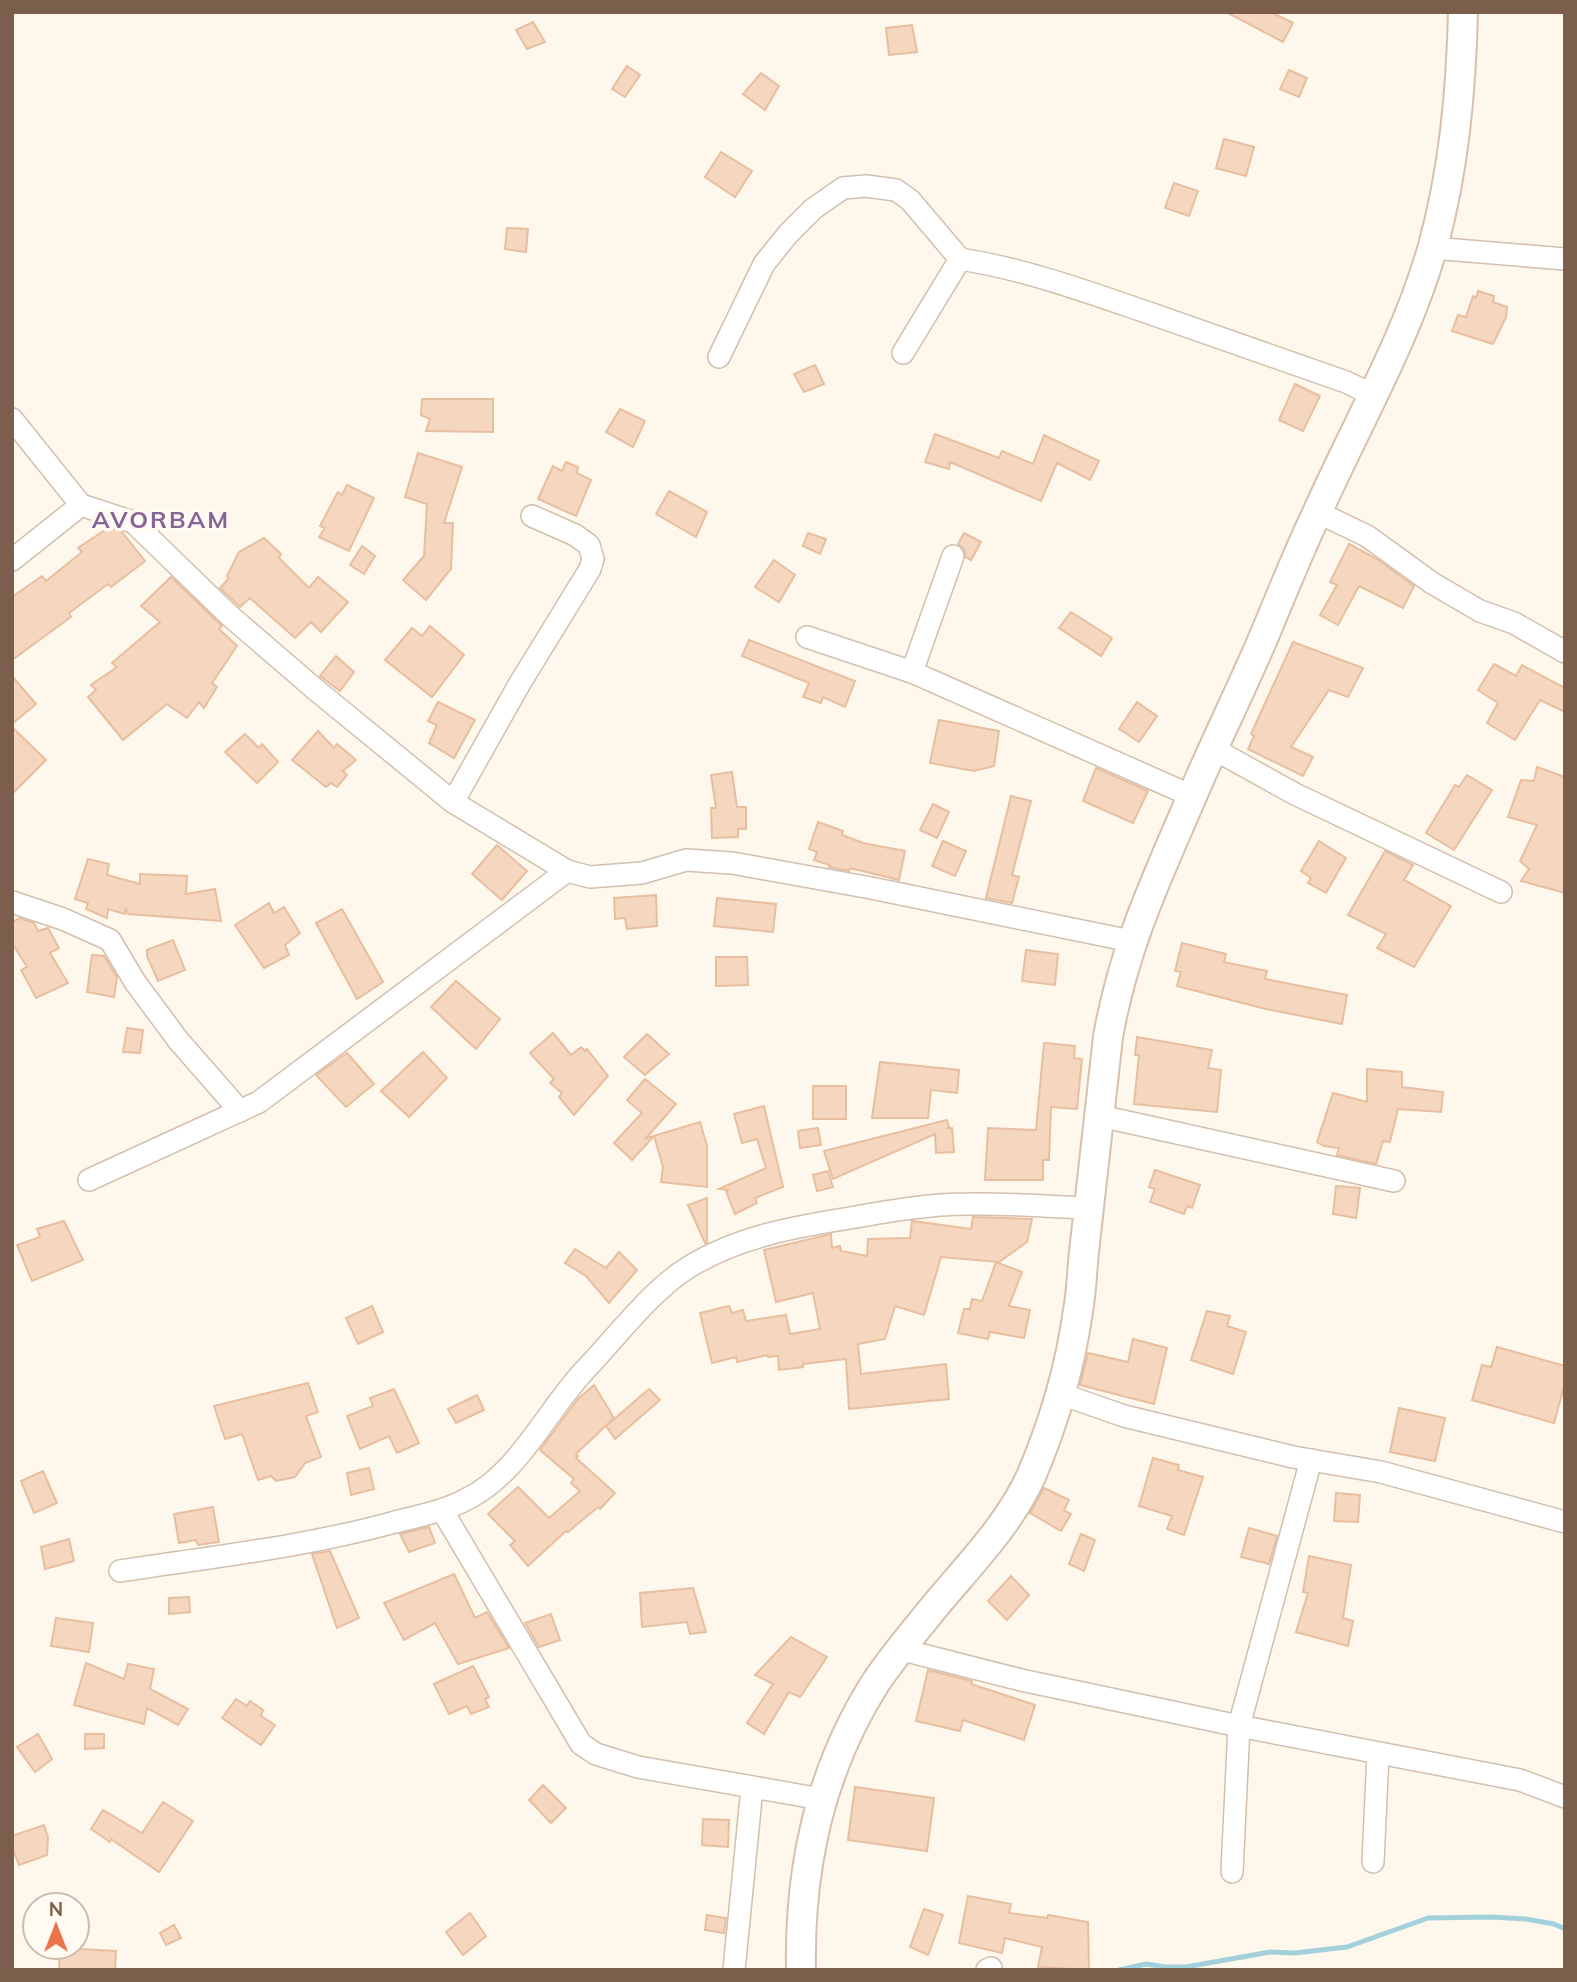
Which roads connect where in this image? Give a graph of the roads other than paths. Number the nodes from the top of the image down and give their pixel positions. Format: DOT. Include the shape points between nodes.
graph roads {
  1 [pos="1463,12"];
  2 [pos="1432,248"];
  3 [pos="960,259"];
  4 [pos="1565,259"];
  5 [pos="903,353"];
  6 [pos="719,357"];
  7 [pos="1373,395"];
  8 [pos="12,419"];
  9 [pos="80,505"];
  10 [pos="1317,512"];
  11 [pos="532,516"];
  12 [pos="953,556"];
  13 [pos="12,559"];
  14 [pos="807,637"];
  15 [pos="1565,652"];
  16 [pos="912,672"];
  17 [pos="1212,748"];
  18 [pos="1192,796"];
  19 [pos="453,802"];
  20 [pos="567,871"];
  21 [pos="1501,892"];
  22 [pos="12,902"];
  23 [pos="1131,942"];
  24 [pos="240,1111"];
  25 [pos="1100,1116"];
  26 [pos="89,1180"];
  27 [pos="1394,1181"];
  28 [pos="1089,1208"];
  29 [pos="1061,1394"];
  30 [pos="1311,1460"];
  31 [pos="442,1510"];
  32 [pos="1565,1521"];
  33 [pos="120,1571"];
  34 [pos="900,1649"];
  35 [pos="1238,1726"];
  36 [pos="1378,1754"];
  37 [pos="752,1788"];
  38 [pos="1565,1797"];
  39 [pos="821,1799"];
  40 [pos="1373,1862"];
  41 [pos="1232,1872"];
  42 [pos="734,1970"];
  43 [pos="801,1970"];
  1 -- 2 [label="street" via="1456,132"];
  2 -- 4 [label="street"];
  2 -- 7 [label="street"];
  3 -- 5 [label="street"];
  3 -- 6 [label="street" via="896,190 842,188 813,209 764,264"];
  3 -- 7 [label="street" via="1027,273 1114,301"];
  7 -- 10 [label="street"];
  8 -- 9 [label="street"];
  9 -- 13 [label="street"];
  9 -- 19 [label="street" via="133,522 229,615"];
  10 -- 15 [label="street" via="1367,536 1480,611 1514,623"];
  10 -- 17 [label="street"];
  11 -- 19 [label="street" via="575,535 589,545 593,559"];
  12 -- 16 [label="street"];
  14 -- 16 [label="street"];
  16 -- 18 [label="street"];
  17 -- 18 [label="street"];
  17 -- 21 [label="street" via="1295,794"];
  18 -- 23 [label="street"];
  19 -- 20 [label="street"];
  20 -- 23 [label="street" via="590,877 642,873 686,859 732,863"];
  20 -- 24 [label="street" via="259,1102"];
  22 -- 24 [label="street" via="110,940 178,1040"];
  23 -- 25 [label="street" via="1114,1006"];
  24 -- 26 [label="street"];
  25 -- 27 [label="street"];
  25 -- 28 [label="street"];
  28 -- 29 [label="street" via="1078,1310"];
  28 -- 31 [label="street" via="942,1204 771,1231 715,1254 667,1283 576,1380 506,1471 468,1499"];
  29 -- 30 [label="street" via="1124,1416"];
  29 -- 34 [label="street" via="1030,1478 1011,1510"];
  30 -- 32 [label="street" via="1381,1472"];
  30 -- 35 [label="street"];
  31 -- 33 [label="street" via="292,1546"];
  31 -- 37 [label="street" via="580,1744 638,1767"];
  34 -- 35 [label="street"];
  34 -- 39 [label="street" via="859,1712"];
  35 -- 36 [label="street"];
  35 -- 41 [label="street"];
  36 -- 38 [label="street" via="1520,1780"];
  36 -- 40 [label="street"];
  37 -- 39 [label="street"];
  37 -- 42 [label="street"];
  39 -- 43 [label="street" via="803,1900"];
}
